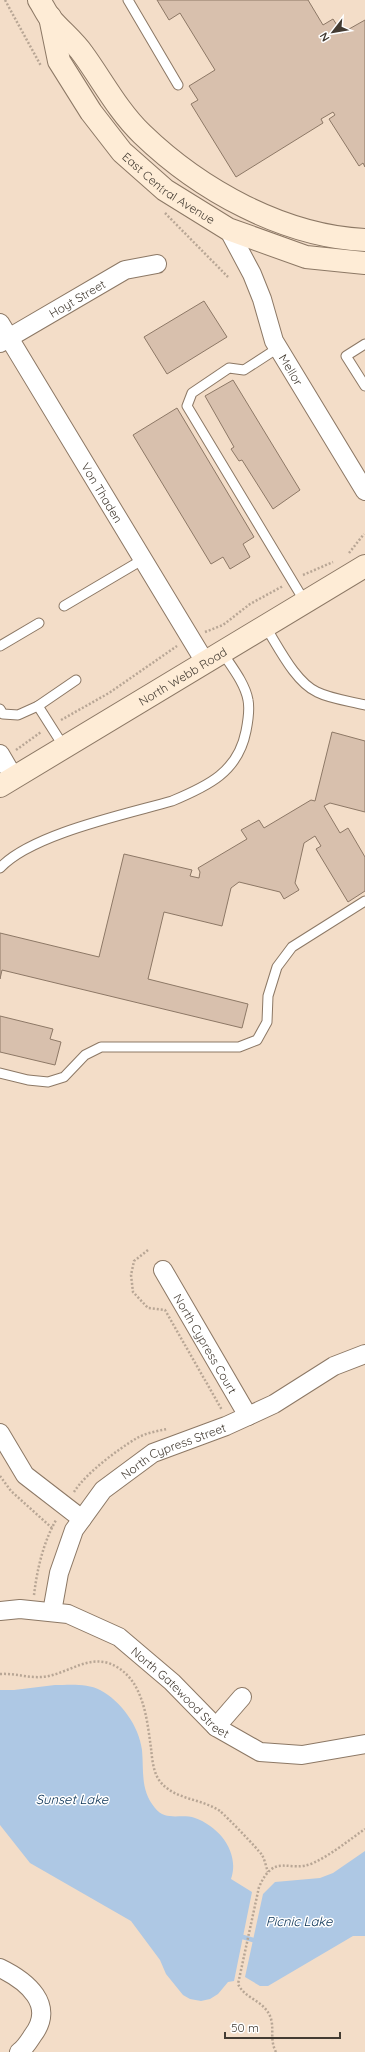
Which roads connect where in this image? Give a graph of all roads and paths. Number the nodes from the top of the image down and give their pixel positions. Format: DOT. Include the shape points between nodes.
graph roads {
  1 [pos="128,0"];
  2 [pos="44,9"];
  3 [pos="178,85"];
  4 [pos="231,235"];
  5 [pos="365,240"];
  6 [pos="365,263"];
  7 [pos="157,264"];
  8 [pos="3,334"];
  9 [pos="365,344"];
  10 [pos="278,348"];
  11 [pos="365,386"];
  12 [pos="365,491"];
  13 [pos="142,560"];
  14 [pos="365,566"];
  15 [pos="305,602"];
  16 [pos="64,606"];
  17 [pos="39,623"];
  18 [pos="265,626"];
  19 [pos="180,644"];
  20 [pos="0,646"];
  21 [pos="214,657"];
  22 [pos="76,680"];
  23 [pos="365,705"];
  24 [pos="38,706"];
  25 [pos="0,709"];
  26 [pos="58,722"];
  27 [pos="43,731"];
  28 [pos="64,747"];
  29 [pos="7,753"];
  30 [pos="7,782"];
  31 [pos="0,868"];
  32 [pos="365,901"];
  33 [pos="0,1073"];
  34 [pos="148,1250"];
  35 [pos="163,1270"];
  36 [pos="365,1354"];
  37 [pos="222,1410"];
  38 [pos="248,1416"];
  39 [pos="0,1433"];
  40 [pos="0,1476"];
  41 [pos="82,1519"];
  42 [pos="52,1528"];
  43 [pos="0,1611"];
  44 [pos="52,1612"];
  45 [pos="0,1674"];
  46 [pos="242,1697"];
  47 [pos="216,1727"];
  48 [pos="365,1744"];
  49 [pos="365,1829"];
  50 [pos="268,1872"];
  51 [pos="0,1968"];
  52 [pos="19,2052"];
  53 [pos="276,2052"];
  1 -- 3 [label="lane"];
  2 -- 4 [label="main road, East Central Avenue" via="59,61 91,112 122,152 165,190"];
  2 -- 5 [label="main road, East Central Avenue" via="82,52 141,134 215,192 257,213 314,232"];
  4 -- 6 [label="main road, East Central Avenue" via="306,257"];
  4 -- 10 [label="street, Mellor" via="252,274"];
  7 -- 8 [label="street, Hoyt Street" via="125,270"];
  8 -- 13 [label="street, Von Thaden"];
  9 -- 11 [label="lane" via="346,356"];
  10 -- 12 [label="street, Mellor"];
  10 -- 15 [label="lane" via="244,370 229,368 192,393 187,406"];
  13 -- 16 [label="lane"];
  13 -- 21 [label="street, Von Thaden"];
  14 -- 15 [label="main road, North Webb Road"];
  15 -- 18 [label="main road, North Webb Road"];
  17 -- 20 [label="lane"];
  18 -- 21 [label="main road, North Webb Road"];
  18 -- 23 [label="lane" via="287,662 308,687 318,693"];
  19 -- 26 [label="path" via="109,693"];
  21 -- 28 [label="main road, North Webb Road"];
  21 -- 31 [label="lane" via="243,686 248,700 245,737 233,764 206,786 192,793 52,837 24,850"];
  22 -- 24 [label="lane"];
  24 -- 25 [label="lane" via="18,715 2,714"];
  24 -- 28 [label="lane"];
  27 -- 29 [label="path"];
  28 -- 30 [label="main road, North Webb Road"];
  29 -- 30 [label="street"];
  32 -- 33 [label="lane" via="292,946 278,967 268,996 267,1022 257,1040 239,1046 101,1047 85,1055 64,1077 48,1082"];
  34 -- 37 [label="path" via="134,1261 131,1275 133,1292 148,1308 165,1310"];
  35 -- 38 [label="street, North Cypress Court"];
  36 -- 38 [label="street, North Cypress Street" via="334,1366 274,1404"];
  38 -- 41 [label="street, North Cypress Street" via="153,1453 103,1490"];
  39 -- 41 [label="street" via="25,1475"];
  40 -- 42 [label="path" via="11,1491"];
  41 -- 44 [label="street, North Cypress Street" via="74,1530 59,1573"];
  43 -- 44 [label="street, North Gatewood Street" via="20,1609"];
  44 -- 47 [label="street, North Gatewood Street" via="68,1614 119,1637 172,1682"];
  45 -- 50 [label="path" via="50,1676 94,1661 105,1662 124,1672 136,1688 143,1706 152,1760 158,1779 169,1790 220,1811 262,1856"];
  46 -- 47 [label="street"];
  47 -- 48 [label="street, North Gatewood Street" via="260,1752 302,1755"];
  49 -- 50 [label="path" via="314,1863 302,1867 281,1865"];
  50 -- 53 [label="path" via="259,1887 238,1984 241,1991 264,2006 270,2016 271,2039"];
  51 -- 52 [label="street" via="32,1990 42,2011 40,2027"];
}
